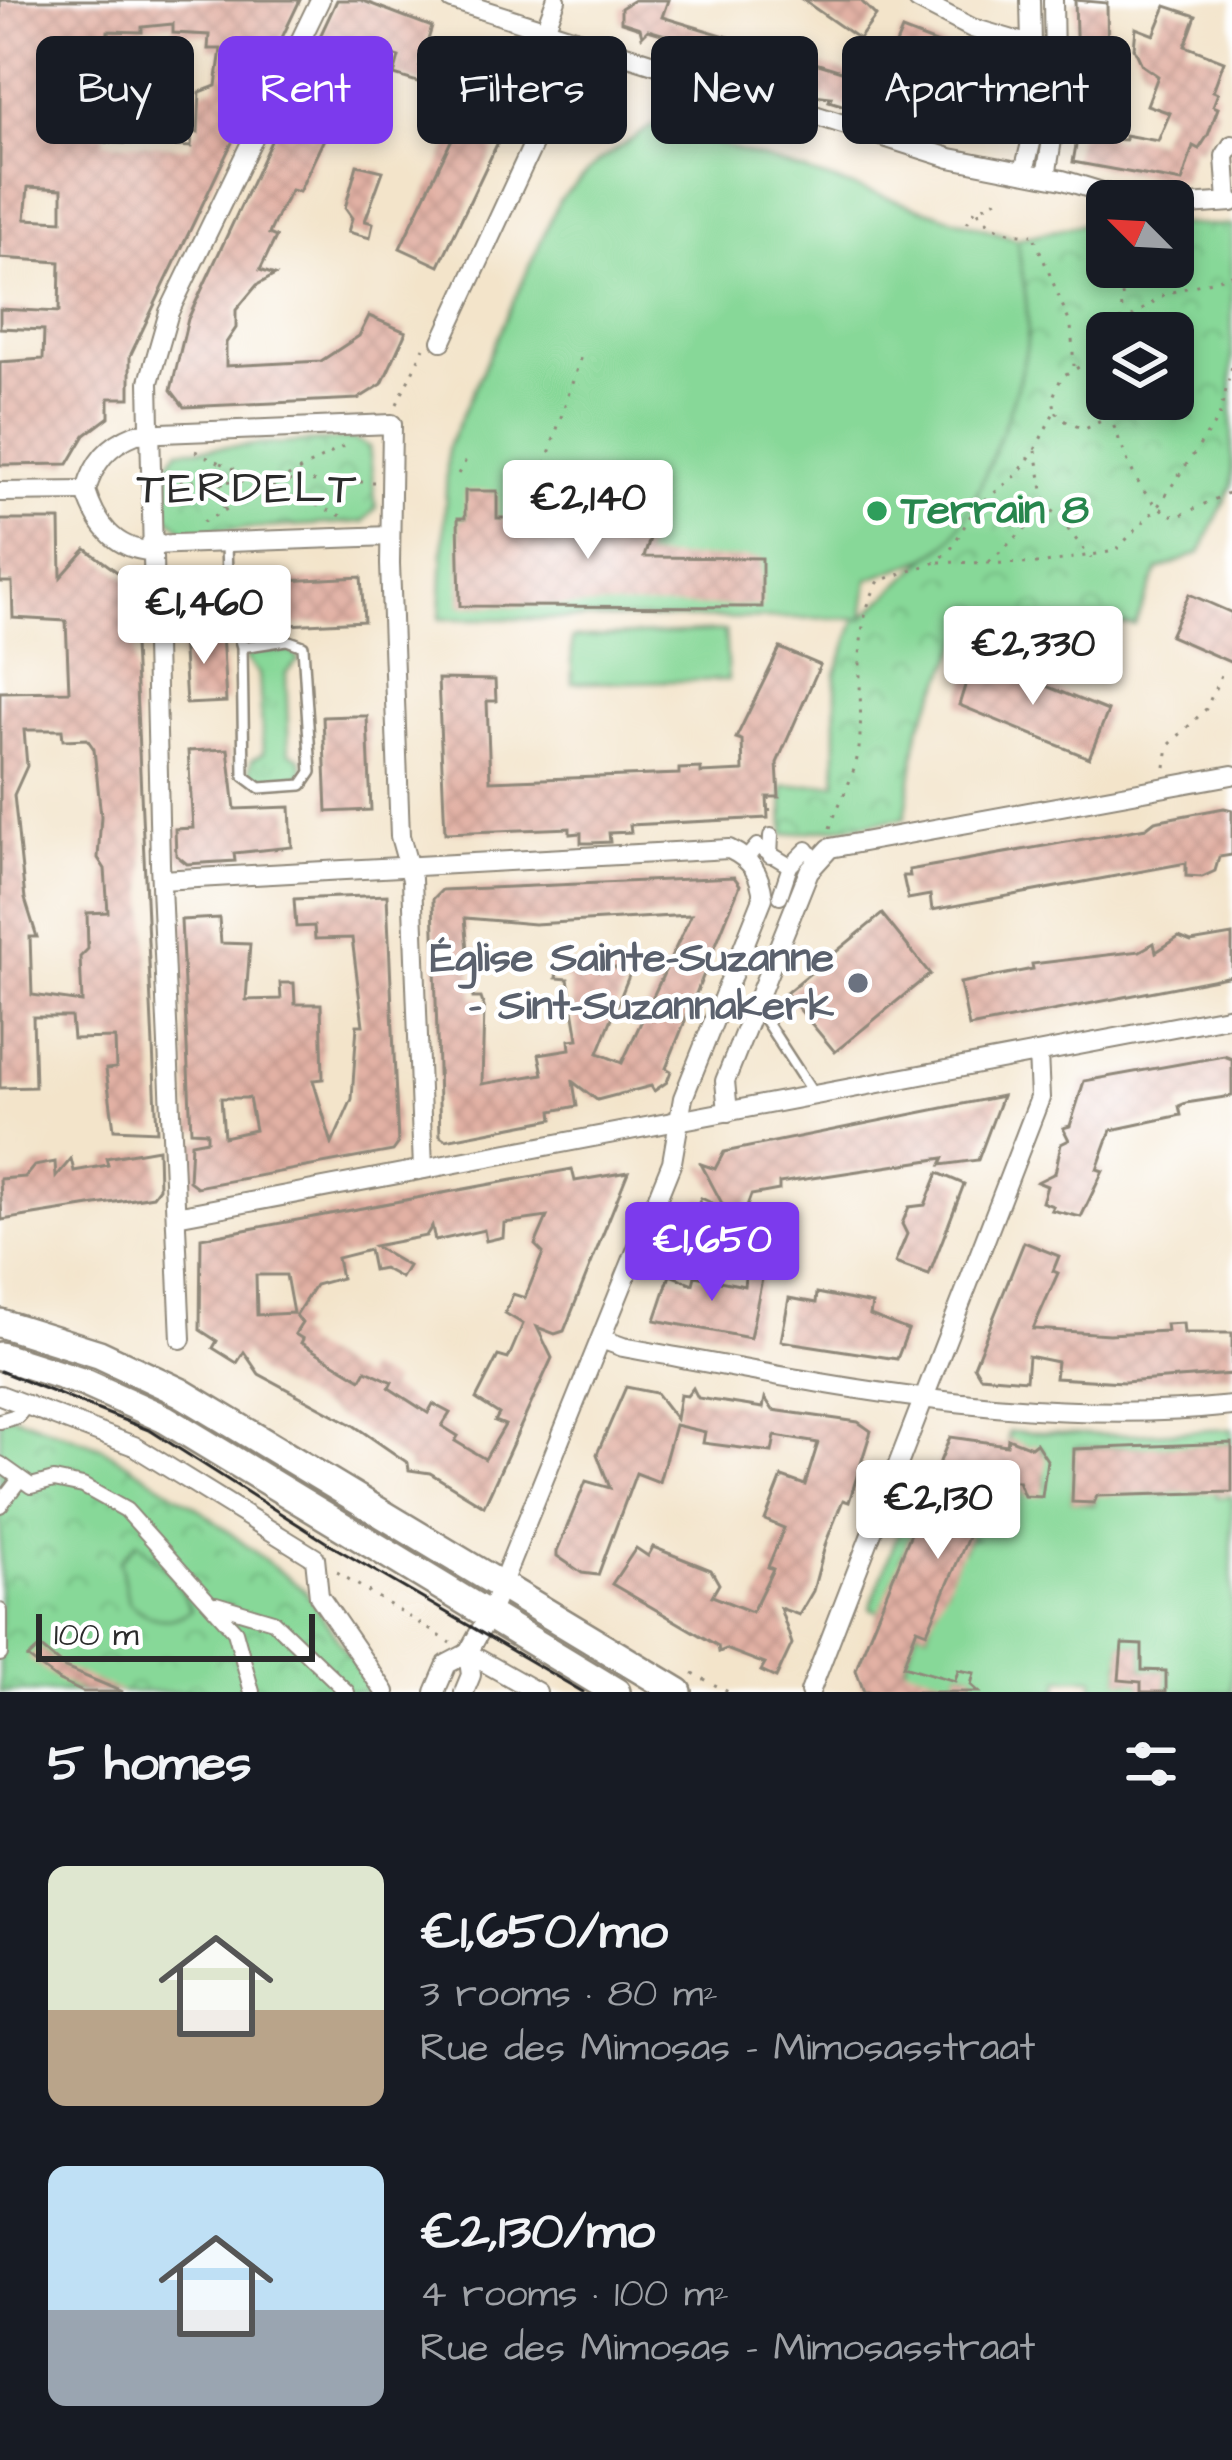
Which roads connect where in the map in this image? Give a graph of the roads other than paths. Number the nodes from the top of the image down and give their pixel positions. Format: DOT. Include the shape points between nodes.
graph roads {
  1 [pos="320,0"];
  2 [pos="452,0"];
  3 [pos="556,0"];
  4 [pos="918,0"];
  5 [pos="1030,0"];
  6 [pos="1053,0"];
  7 [pos="545,31"];
  8 [pos="560,36"];
  9 [pos="1000,36"];
  10 [pos="1033,36"];
  11 [pos="627,58"];
  12 [pos="533,144"];
  13 [pos="1031,144"];
  14 [pos="1232,146"];
  15 [pos="1024,171"];
  16 [pos="1046,176"];
  17 [pos="1086,188"];
  18 [pos="1230,202"];
  19 [pos="1194,205"];
  20 [pos="442,341"];
  21 [pos="148,434"];
  22 [pos="86,491"];
  23 [pos="0,492"];
  24 [pos="390,536"];
  25 [pos="226,545"];
  26 [pos="150,548"];
  27 [pos="242,647"];
  28 [pos="1232,775"];
  29 [pos="771,836"];
  30 [pos="821,851"];
  31 [pos="752,853"];
  32 [pos="770,856"];
  33 [pos="407,865"];
  34 [pos="790,866"];
  35 [pos="161,880"];
  36 [pos="779,900"];
  37 [pos="756,1006"];
  38 [pos="1232,1016"];
  39 [pos="1038,1053"];
  40 [pos="814,1095"];
  41 [pos="728,1112"];
  42 [pos="680,1121"];
  43 [pos="423,1169"];
  44 [pos="176,1216"];
  45 [pos="0,1323"];
  46 [pos="181,1339"];
  47 [pos="602,1339"];
  48 [pos="0,1356"];
  49 [pos="0,1395"];
  50 [pos="923,1399"];
  51 [pos="28,1403"];
  52 [pos="1232,1406"];
  53 [pos="0,1421"];
  54 [pos="0,1464"];
  55 [pos="20,1479"];
  56 [pos="0,1504"];
  57 [pos="500,1586"];
  58 [pos="216,1604"];
  59 [pos="0,1611"];
  60 [pos="489,1615"];
  61 [pos="4,1631"];
  62 [pos="468,1653"];
  63 [pos="0,1654"];
  64 [pos="252,1692"];
  65 [pos="347,1692"];
  66 [pos="386,1692"];
  67 [pos="435,1692"];
  68 [pos="464,1692"];
  69 [pos="537,1692"];
  70 [pos="616,1692"];
  71 [pos="679,1692"];
  72 [pos="810,1692"];
  1 -- 21 [label="street" via="169,312 149,382"];
  2 -- 7 [label="street"];
  3 -- 7 [label="street"];
  4 -- 9 [label="street"];
  5 -- 10 [label="street"];
  6 -- 16 [label="street" via="1055,122"];
  7 -- 8 [label="street"];
  11 -- 15 [label="street" via="950,158"];
  12 -- 20 [label="street"];
  13 -- 15 [label="street"];
  14 -- 18 [label="street"];
  15 -- 16 [label="street"];
  16 -- 17 [label="street"];
  18 -- 19 [label="street"];
  21 -- 22 [label="street" via="103,454"];
  21 -- 24 [label="street" via="392,424"];
  21 -- 26 [label="street"];
  22 -- 23 [label="street"];
  22 -- 26 [label="street" via="111,536"];
  24 -- 25 [label="street"];
  24 -- 33 [label="street"];
  25 -- 26 [label="street"];
  25 -- 27 [label="lane" via="228,601"];
  26 -- 35 [label="street"];
  27 -- 27 [label="lane" via="244,776 260,788 302,785 310,772 303,646 287,640"];
  28 -- 30 [label="street"];
  29 -- 32 [label="street"];
  30 -- 34 [label="street" via="806,849"];
  30 -- 36 [label="street"];
  31 -- 32 [label="street" via="757,846"];
  32 -- 34 [label="street"];
  33 -- 35 [label="street"];
  33 -- 36 [label="street" via="729,849"];
  33 -- 43 [label="street"];
  34 -- 36 [label="street"];
  35 -- 44 [label="street"];
  36 -- 37 [label="street"];
  36 -- 42 [label="street" via="683,1098"];
  37 -- 40 [label="lane"];
  37 -- 41 [label="street" via="725,1081"];
  38 -- 39 [label="street"];
  39 -- 40 [label="street"];
  39 -- 50 [label="street" via="1040,1098"];
  40 -- 41 [label="street"];
  41 -- 42 [label="street"];
  42 -- 43 [label="street"];
  42 -- 47 [label="street" via="672,1162"];
  43 -- 44 [label="street"];
  44 -- 46 [label="street"];
  45 -- 57 [label="main road" via="99,1354 180,1392"];
  47 -- 50 [label="street"];
  47 -- 57 [label="street"];
  48 -- 60 [label="main road" via="164,1419"];
  49 -- 51 [label="street"];
  50 -- 52 [label="street" via="1108,1414"];
  50 -- 72 [label="street"];
  51 -- 53 [label="street"];
  51 -- 66 [label="street" via="152,1456 315,1558 319,1596"];
  54 -- 55 [label="street"];
  55 -- 56 [label="street"];
  55 -- 58 [label="street" via="107,1495"];
  57 -- 60 [label="street"];
  57 -- 71 [label="main road"];
  58 -- 64 [label="street" via="235,1631"];
  58 -- 65 [label="street" via="273,1621"];
  59 -- 61 [label="street"];
  60 -- 62 [label="street"];
  60 -- 70 [label="main road"];
  61 -- 63 [label="street"];
  62 -- 67 [label="street" via="447,1664"];
  62 -- 68 [label="street"];
  62 -- 69 [label="street"];
}
